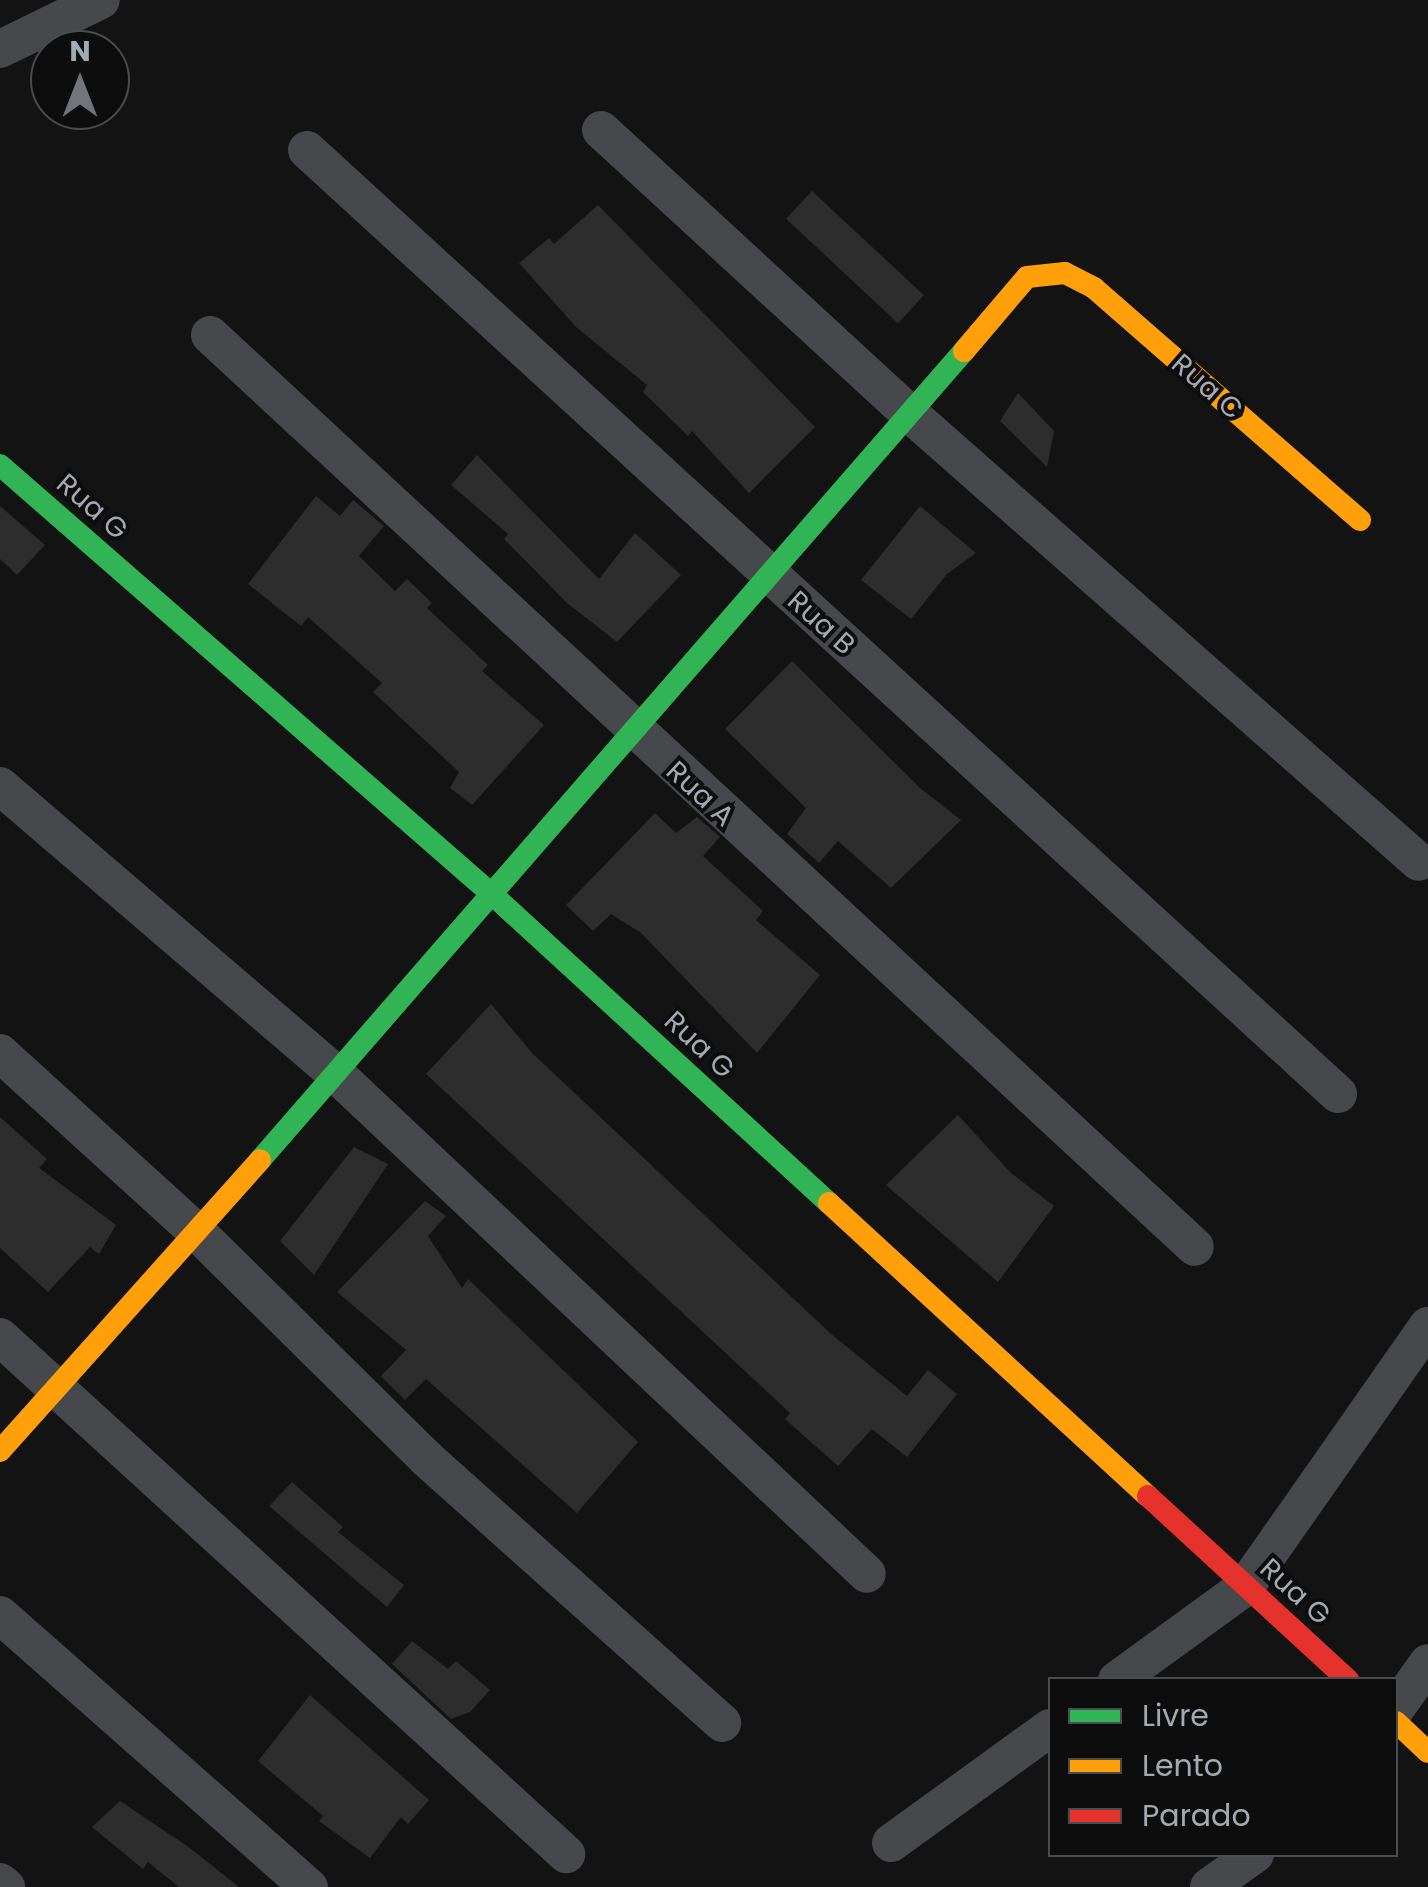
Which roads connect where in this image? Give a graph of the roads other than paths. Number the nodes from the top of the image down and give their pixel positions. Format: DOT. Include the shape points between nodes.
graph roads {
  1 [pos="101,0"];
  2 [pos="0,49"];
  3 [pos="600,130"];
  4 [pos="306,150"];
  5 [pos="210,336"];
  6 [pos="909,414"];
  7 [pos="0,465"];
  8 [pos="1360,520"];
  9 [pos="770,577"];
  10 [pos="636,734"];
  11 [pos="0,786"];
  12 [pos="1419,862"];
  13 [pos="495,897"];
  14 [pos="0,1053"];
  15 [pos="336,1074"];
  16 [pos="1338,1094"];
  17 [pos="199,1234"];
  18 [pos="1195,1247"];
  19 [pos="1428,1326"];
  20 [pos="0,1338"];
  21 [pos="55,1391"];
  22 [pos="0,1451"];
  23 [pos="866,1574"];
  24 [pos="1244,1587"];
  25 [pos="0,1616"];
  26 [pos="1428,1663"];
  27 [pos="1121,1677"];
  28 [pos="1345,1677"];
  29 [pos="1398,1705"];
  30 [pos="722,1723"];
  31 [pos="1048,1729"];
  32 [pos="891,1843"];
  33 [pos="566,1854"];
  34 [pos="1252,1857"];
  35 [pos="0,1882"];
  36 [pos="6,1887"];
  37 [pos="308,1887"];
  38 [pos="1208,1887"];
  1 -- 2 [label="street"];
  3 -- 6 [label="street"];
  4 -- 9 [label="street, Rua B"];
  5 -- 10 [label="street, Rua A"];
  6 -- 8 [label="street, Rua C" via="1010,292 1045,271 1094,288"];
  6 -- 9 [label="street"];
  6 -- 12 [label="street"];
  7 -- 13 [label="street, Rua G"];
  9 -- 10 [label="street"];
  9 -- 16 [label="street, Rua B"];
  10 -- 13 [label="street"];
  10 -- 18 [label="street, Rua A"];
  11 -- 15 [label="street"];
  13 -- 15 [label="street"];
  13 -- 24 [label="street, Rua G"];
  14 -- 17 [label="street"];
  15 -- 17 [label="street"];
  15 -- 23 [label="street"];
  17 -- 21 [label="street"];
  17 -- 30 [label="street" via="427,1459"];
  19 -- 24 [label="street"];
  20 -- 21 [label="street"];
  21 -- 22 [label="street"];
  21 -- 33 [label="street"];
  24 -- 27 [label="street"];
  24 -- 28 [label="street, Rua G"];
  25 -- 37 [label="street"];
  26 -- 29 [label="street"];
  31 -- 32 [label="street"];
  34 -- 38 [label="street"];
  35 -- 36 [label="street"];
}
